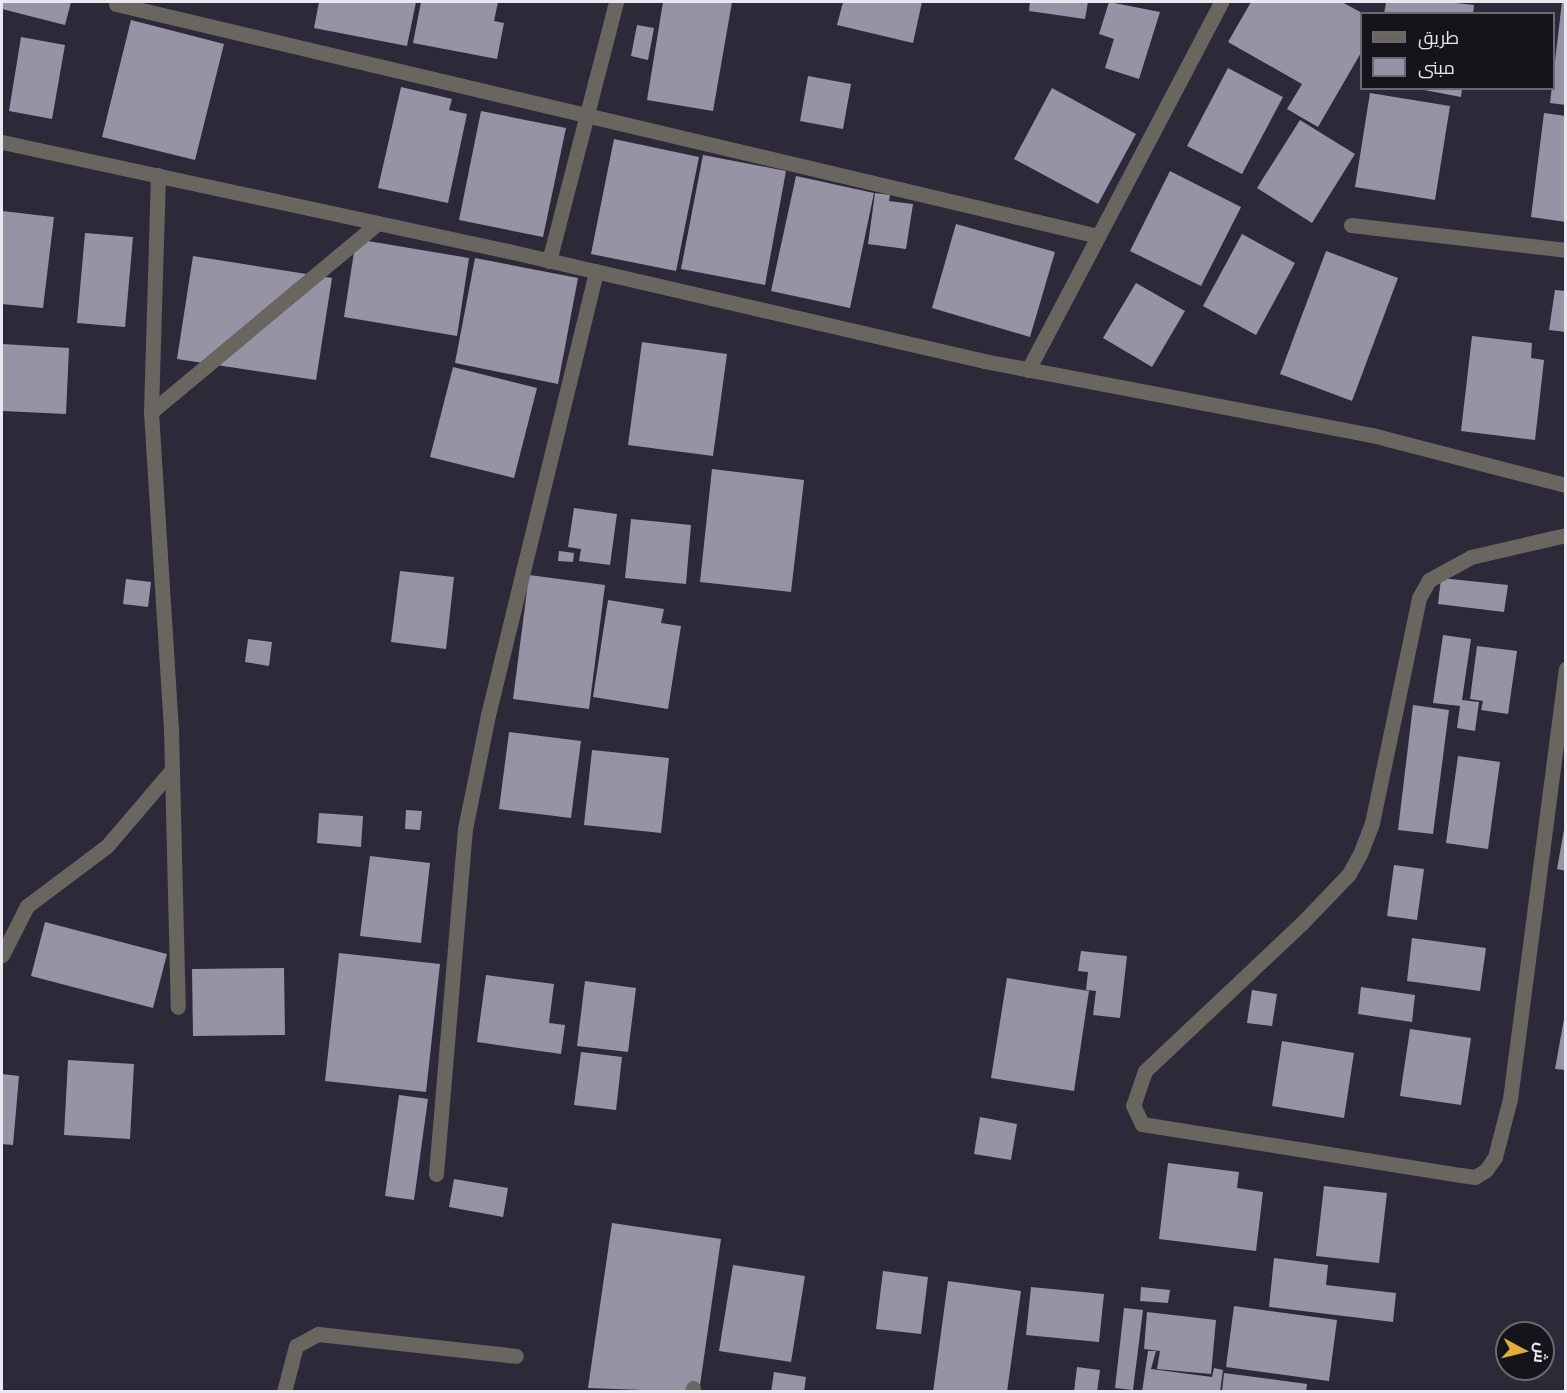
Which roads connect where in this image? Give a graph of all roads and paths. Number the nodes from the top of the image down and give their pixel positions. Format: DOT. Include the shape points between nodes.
graph roads {
  1 [pos="616,2"];
  2 [pos="1221,2"];
  3 [pos="116,4"];
  4 [pos="589,116"];
  5 [pos="2,142"];
  6 [pos="158,176"];
  7 [pos="378,223"];
  8 [pos="1351,225"];
  9 [pos="1098,236"];
  10 [pos="1566,250"];
  11 [pos="549,261"];
  12 [pos="596,272"];
  13 [pos="1028,370"];
  14 [pos="151,412"];
  15 [pos="1566,484"];
  16 [pos="1566,536"];
  17 [pos="1566,669"];
  18 [pos="172,770"];
  19 [pos="2,956"];
  20 [pos="178,1007"];
  21 [pos="436,1174"];
  22 [pos="516,1356"];
  23 [pos="284,1392"];
  1 -- 4 [label="street"];
  2 -- 9 [label="street"];
  3 -- 4 [label="street"];
  4 -- 9 [label="street"];
  4 -- 11 [label="street"];
  5 -- 6 [label="street"];
  6 -- 7 [label="street"];
  6 -- 14 [label="street"];
  7 -- 11 [label="street"];
  7 -- 14 [label="street"];
  8 -- 10 [label="street"];
  9 -- 13 [label="street"];
  11 -- 12 [label="street"];
  12 -- 13 [label="street"];
  12 -- 21 [label="street" via="488,715 465,829"];
  13 -- 15 [label="street" via="1372,435"];
  14 -- 18 [label="street"];
  16 -- 17 [label="street" via="1471,557 1429,580 1419,598 1372,823 1360,854 1349,874 1302,923 1145,1071 1133,1105 1142,1124 1475,1177 1486,1170 1496,1157 1510,1099"];
  18 -- 19 [label="street" via="107,846 27,906"];
  18 -- 20 [label="street"];
  22 -- 23 [label="street" via="318,1334 296,1346"];
}
